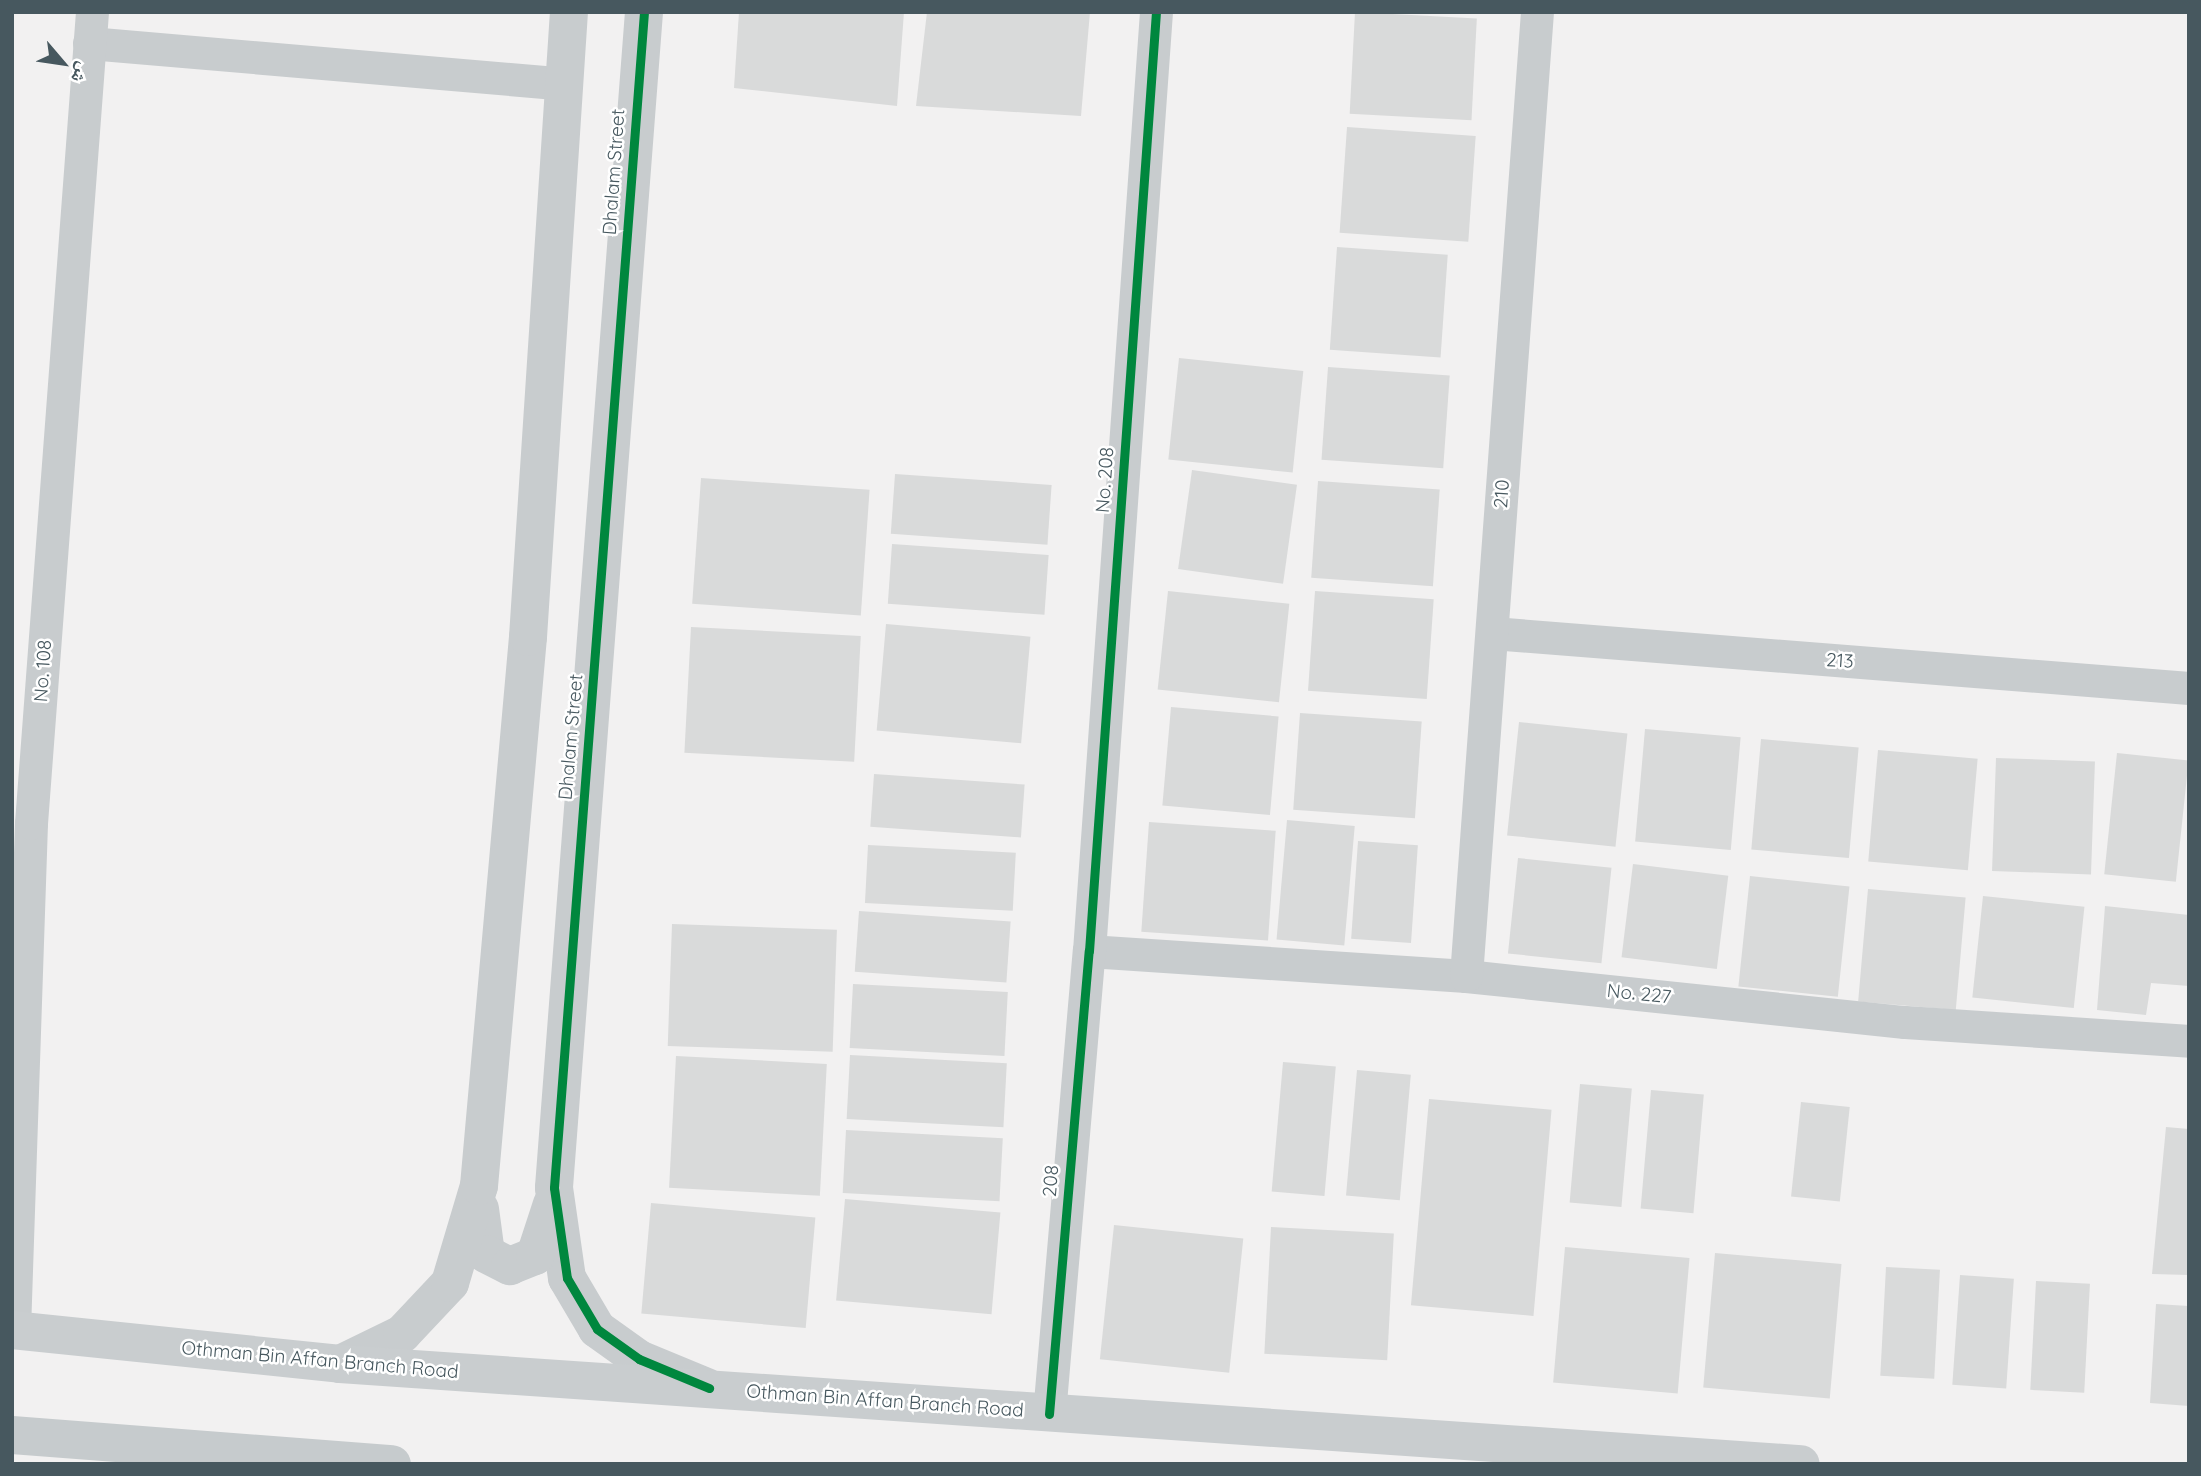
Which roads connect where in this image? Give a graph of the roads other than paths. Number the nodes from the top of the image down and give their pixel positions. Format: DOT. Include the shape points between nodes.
graph roads {
  1 [pos="1156,12"];
  2 [pos="1537,12"];
  3 [pos="641,22"];
  4 [pos="570,23"];
  5 [pos="90,28"];
  6 [pos="564,84"];
  7 [pos="1492,633"];
  8 [pos="2188,685"];
  9 [pos="22,823"];
  10 [pos="1089,951"];
  11 [pos="1466,976"];
  12 [pos="2189,1041"];
  13 [pos="479,1186"];
  14 [pos="554,1188"];
  15 [pos="13,1330"];
  16 [pos="340,1364"];
  17 [pos="709,1388"];
  18 [pos="1049,1414"];
  19 [pos="12,1435"];
  20 [pos="1369,1438"];
  21 [pos="392,1464"];
  22 [pos="1446,1464"];
  23 [pos="1801,1464"];
  1 -- 10 [label="street, No. 208"];
  2 -- 7 [label="street, 210"];
  3 -- 14 [label="street, Dhalam Street"];
  4 -- 6 [label="street"];
  5 -- 6 [label="street"];
  5 -- 9 [label="street, No. 108"];
  6 -- 13 [label="street" via="528,637"];
  7 -- 8 [label="street, 213"];
  7 -- 11 [label="street, 210"];
  9 -- 15 [label="street, No. 108"];
  10 -- 11 [label="street, No. 227"];
  10 -- 18 [label="street, 208"];
  11 -- 12 [label="street, No. 227" via="1905,1022"];
  13 -- 14 [label="street" via="480,1241 486,1254 510,1266 535,1256 542,1244"];
  13 -- 16 [label="street" via="450,1283 402,1334"];
  14 -- 17 [label="street, Dhalam Street" via="567,1278 583,1311 622,1349"];
  15 -- 16 [label="main road, Othman Bin Affan Branch Road"];
  16 -- 17 [label="main road, Othman Bin Affan Branch Road"];
  17 -- 18 [label="main road, Othman Bin Affan Branch Road"];
  18 -- 20 [label="main road, Othman Bin Affan Branch Road"];
  19 -- 21 [label="main road"];
  20 -- 22 [label="main road"];
  20 -- 23 [label="main road, Othman Bin Affan Branch Road"];
}
